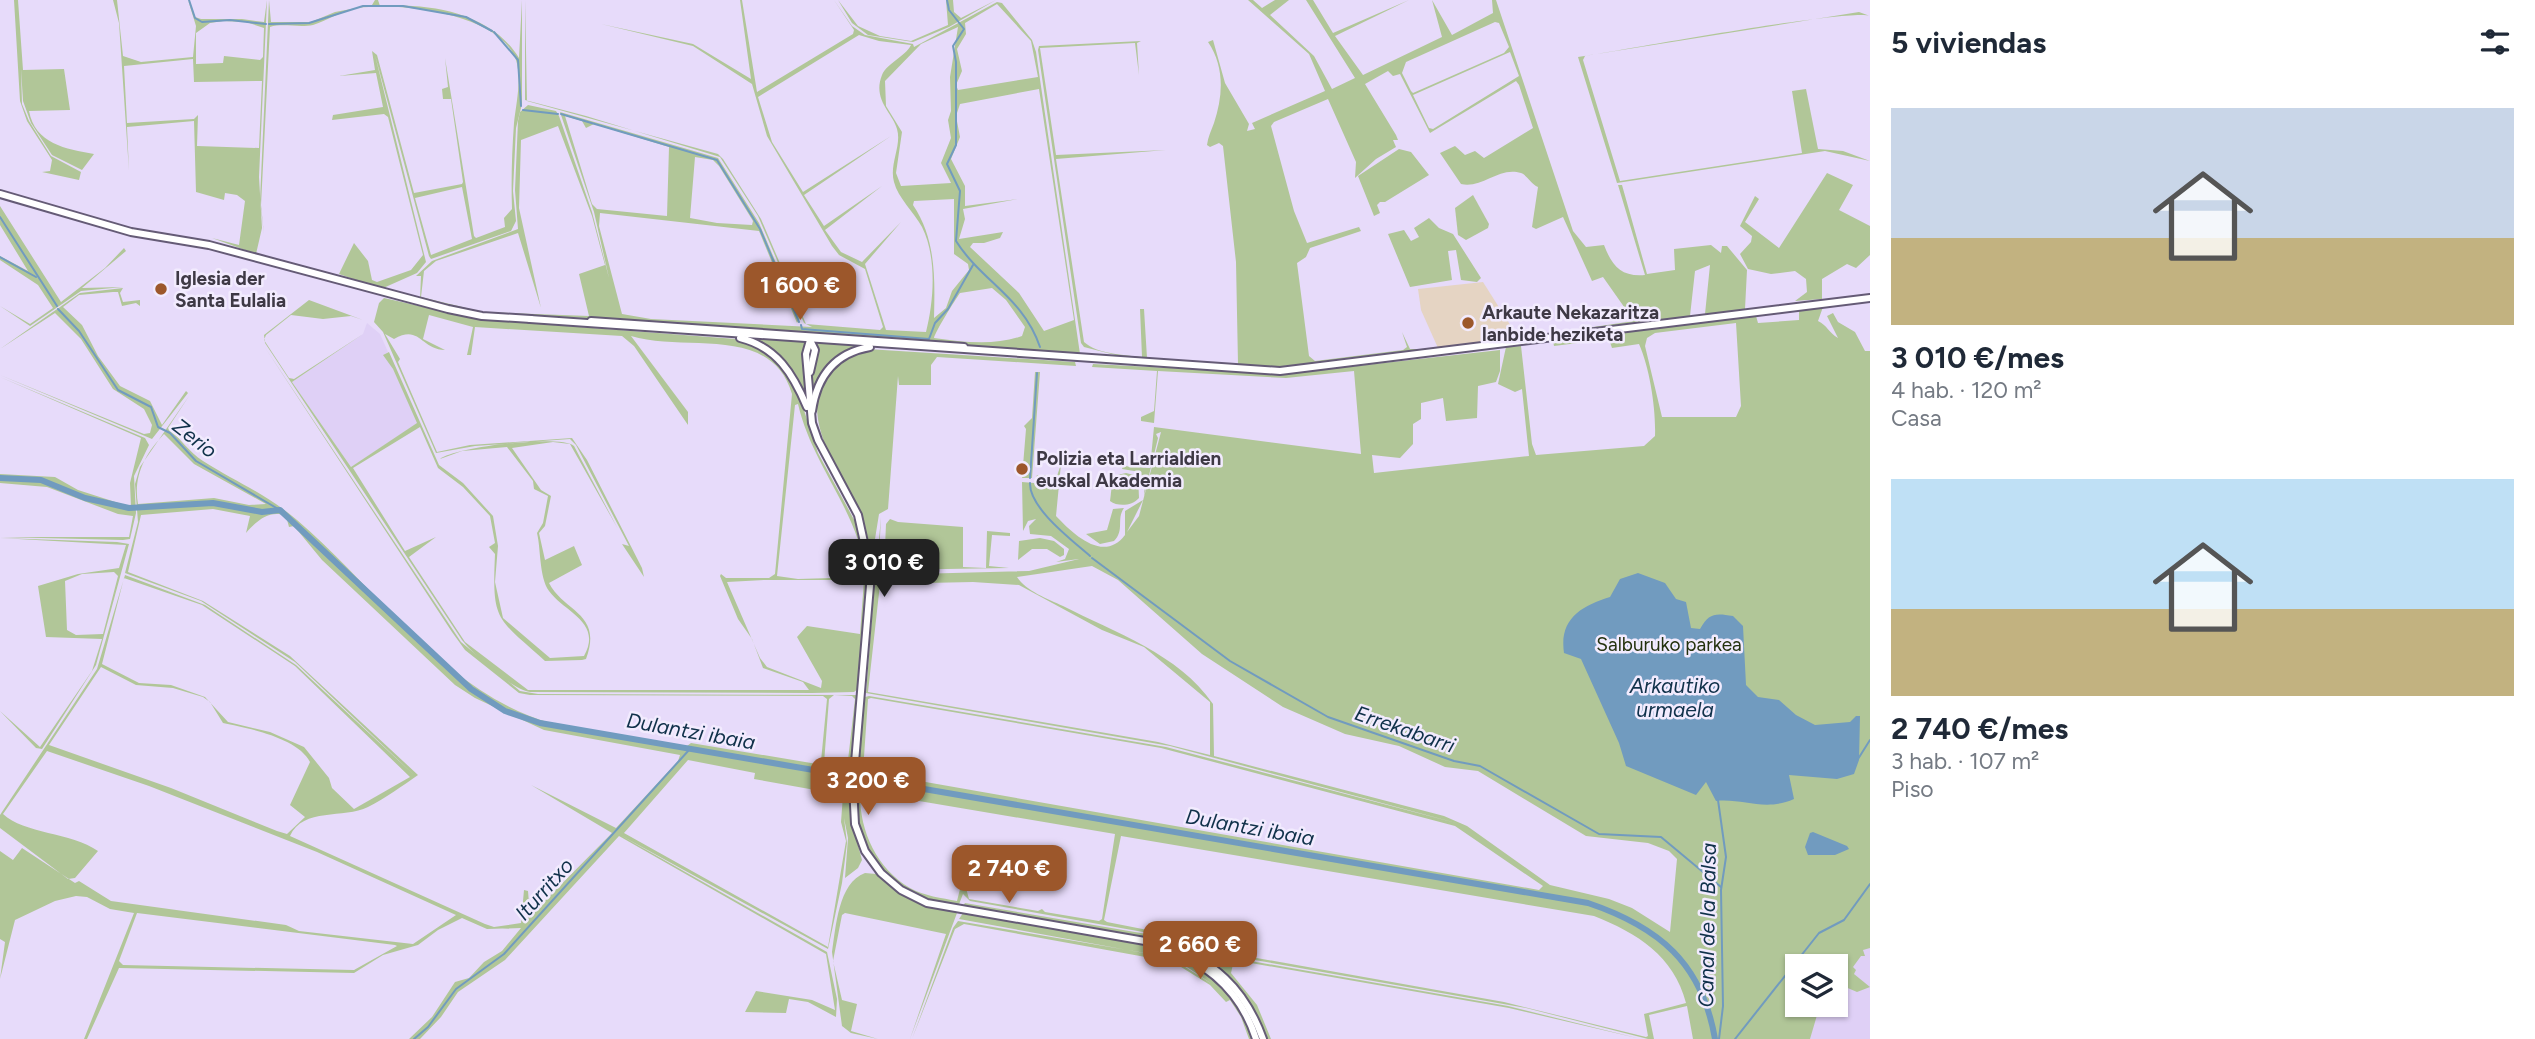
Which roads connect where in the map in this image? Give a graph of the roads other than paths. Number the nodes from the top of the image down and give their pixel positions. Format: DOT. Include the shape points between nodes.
graph roads {
  1 [pos="0,194"];
  2 [pos="1870,298"];
  3 [pos="530,319"];
  4 [pos="714,333"];
  5 [pos="779,333"];
  6 [pos="826,336"];
  7 [pos="810,340"];
  8 [pos="896,346"];
  9 [pos="1043,355"];
  10 [pos="812,419"];
  11 [pos="1133,940"];
  12 [pos="1256,1039"];
  13 [pos="1263,1039"];
  1 -- 3 [label="main road" via="131,232 209,245 448,309"];
  2 -- 9 [label="main road" via="1280,371"];
  3 -- 4 [label="main road"];
  3 -- 5 [label="main road"];
  4 -- 7 [label="main road"];
  4 -- 10 [label="main road" via="751,340 779,359 792,375"];
  5 -- 6 [label="main road"];
  5 -- 7 [label="main road"];
  6 -- 7 [label="main road"];
  6 -- 9 [label="main road"];
  7 -- 8 [label="main road"];
  7 -- 10 [label="main road" via="815,350 808,377"];
  8 -- 9 [label="main road"];
  8 -- 10 [label="main road" via="862,348 836,361 820,381"];
  10 -- 11 [label="main road" via="818,440 858,515 869,561 870,604 853,786 855,824 865,851 881,873 906,894 943,907"];
  11 -- 12 [label="main road" via="1189,958 1218,977 1239,1002"];
  11 -- 13 [label="main road" via="1180,949 1211,965 1239,991"];
}
